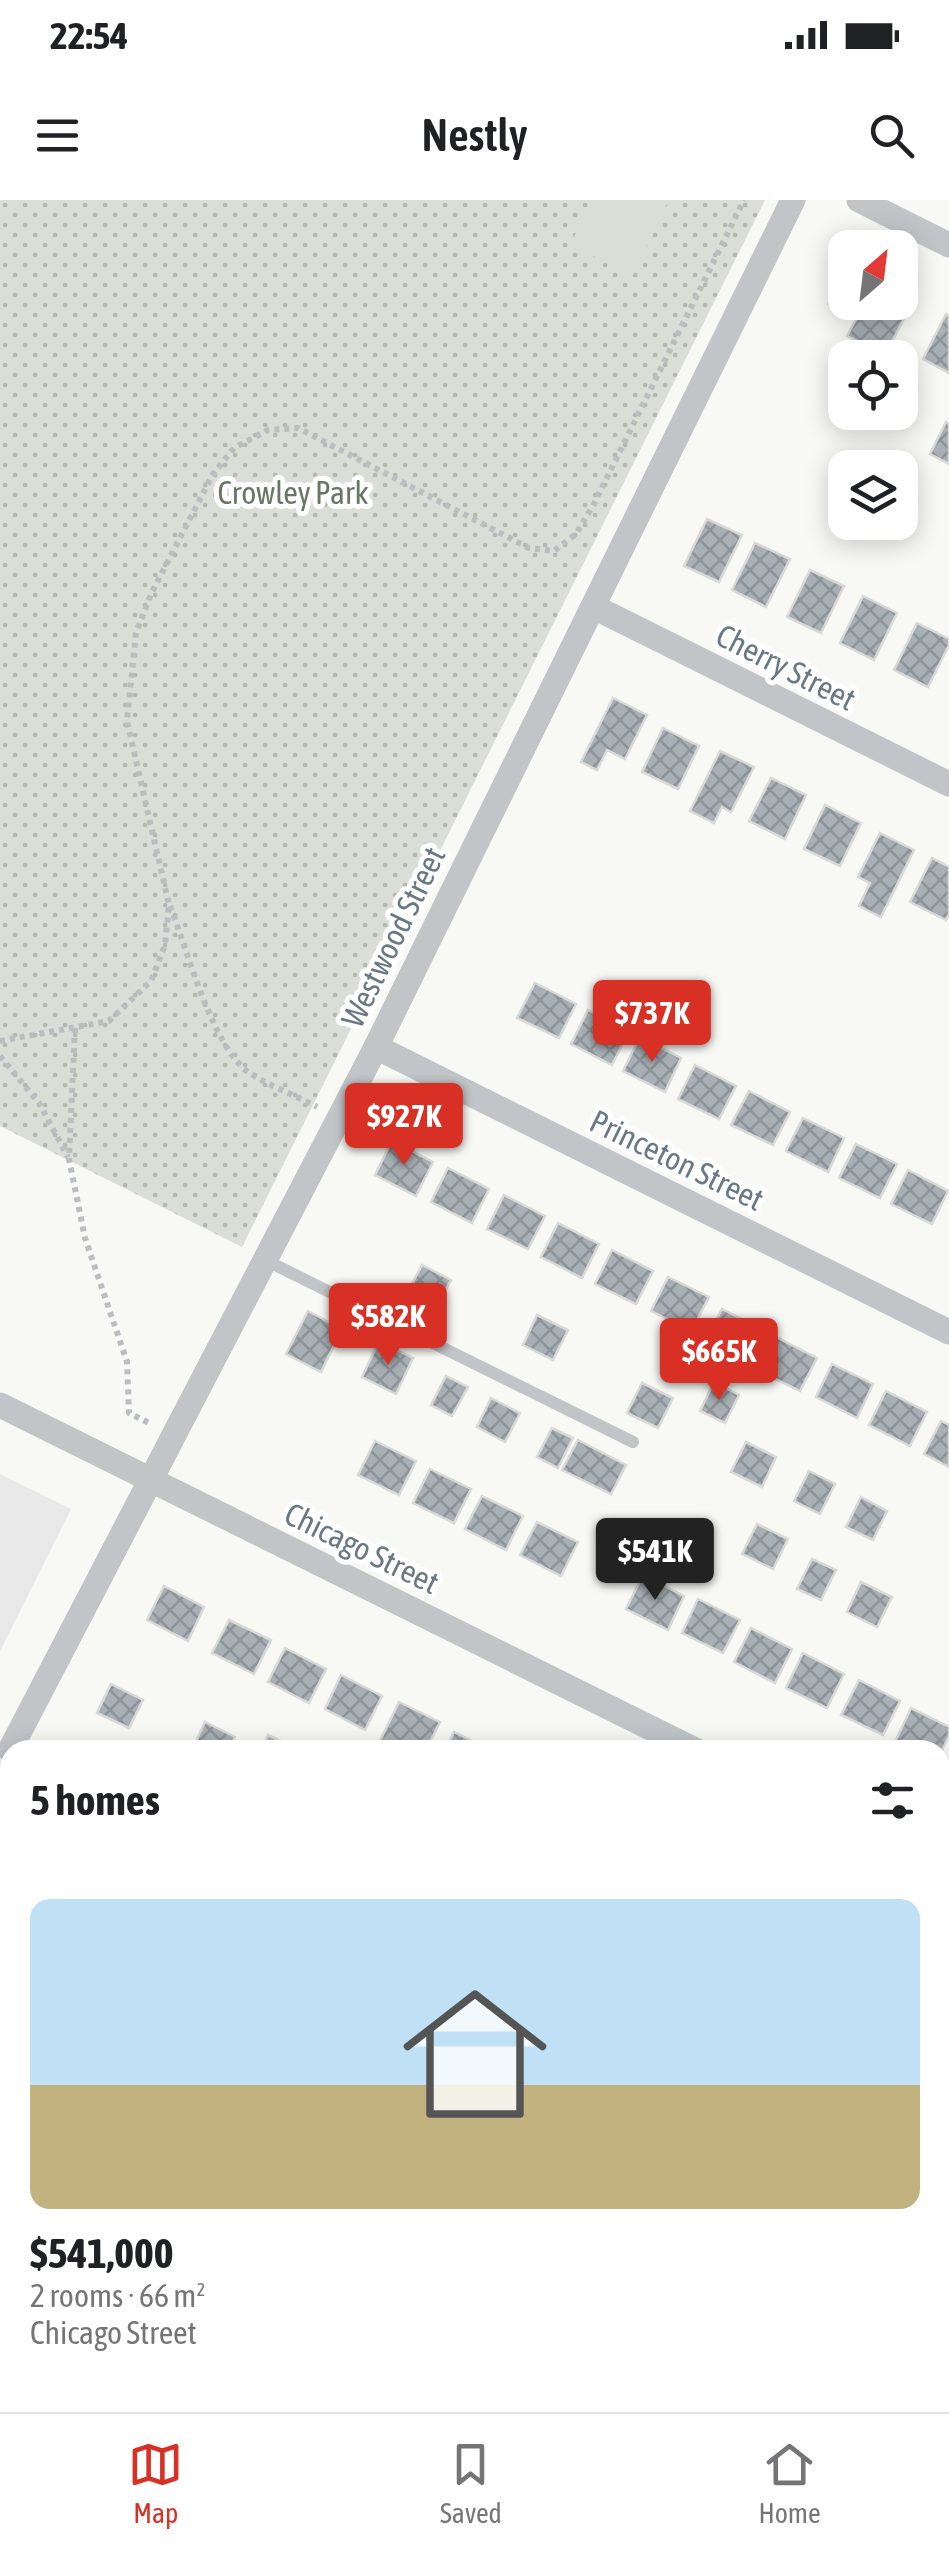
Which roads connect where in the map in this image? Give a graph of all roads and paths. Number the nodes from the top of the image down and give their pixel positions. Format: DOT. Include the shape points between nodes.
graph roads {
  1 [pos="744,200"];
  2 [pos="794,200"];
  3 [pos="858,200"];
  4 [pos="949,245"];
  5 [pos="594,607"];
  6 [pos="949,784"];
  7 [pos="170,905"];
  8 [pos="74,1028"];
  9 [pos="0,1041"];
  10 [pos="376,1047"];
  11 [pos="0,1056"];
  12 [pos="339,1118"];
  13 [pos="69,1158"];
  14 [pos="265,1260"];
  15 [pos="949,1332"];
  16 [pos="0,1405"];
  17 [pos="152,1424"];
  18 [pos="633,1442"];
  19 [pos="151,1480"];
  20 [pos="15,1740"];
  21 [pos="676,1740"];
  1 -- 7 [label="path" via="594,504 576,534 554,551 529,548 298,428 268,430 234,448 213,474 152,594 136,633 130,674 127,721"];
  2 -- 5 [label="street, Westwood Street"];
  3 -- 4 [label="street"];
  5 -- 6 [label="street, Cherry Street"];
  5 -- 10 [label="street, Westwood Street"];
  7 -- 8 [label="path" via="151,981 109,1021"];
  7 -- 12 [label="path" via="211,1018 234,1057 248,1071"];
  8 -- 9 [label="path"];
  8 -- 13 [label="path"];
  10 -- 12 [label="street, Westwood Street"];
  10 -- 15 [label="street, Princeton Street"];
  11 -- 13 [label="path" via="39,1103"];
  12 -- 14 [label="street, Westwood Street"];
  13 -- 17 [label="path" via="84,1238 126,1362 129,1413"];
  14 -- 18 [label="lane"];
  14 -- 19 [label="street, Westwood Street"];
  16 -- 19 [label="street, Chicago Street"];
  19 -- 20 [label="street, Westwood Street"];
  19 -- 21 [label="street, Chicago Street"];
}
